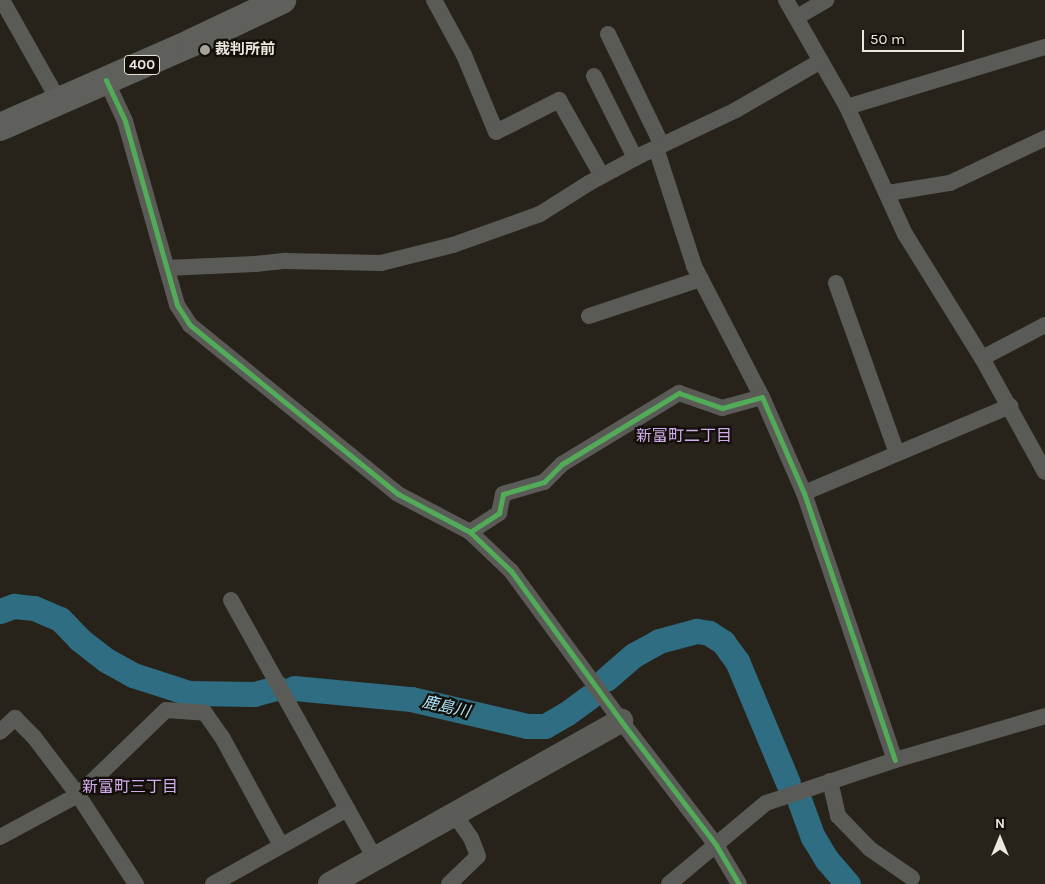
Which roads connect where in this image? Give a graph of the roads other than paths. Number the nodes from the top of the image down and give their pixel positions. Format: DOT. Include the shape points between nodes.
graph roads {
  1 [pos="2,0"];
  2 [pos="282,0"];
  3 [pos="434,0"];
  4 [pos="786,0"];
  5 [pos="827,0"];
  6 [pos="797,17"];
  7 [pos="608,34"];
  8 [pos="1045,47"];
  9 [pos="821,61"];
  10 [pos="594,76"];
  11 [pos="106,80"];
  12 [pos="59,101"];
  13 [pos="847,107"];
  14 [pos="0,127"];
  15 [pos="1045,138"];
  16 [pos="659,146"];
  17 [pos="635,158"];
  18 [pos="602,176"];
  19 [pos="888,193"];
  20 [pos="167,268"];
  21 [pos="701,279"];
  22 [pos="836,284"];
  23 [pos="589,316"];
  24 [pos="1045,325"];
  25 [pos="982,358"];
  26 [pos="762,397"];
  27 [pos="1010,406"];
  28 [pos="898,454"];
  29 [pos="1045,472"];
  30 [pos="804,493"];
  31 [pos="470,532"];
  32 [pos="231,600"];
  33 [pos="1045,716"];
  34 [pos="621,721"];
  35 [pos="0,732"];
  36 [pos="894,760"];
  37 [pos="830,781"];
  38 [pos="78,794"];
  39 [pos="348,809"];
  40 [pos="455,815"];
  41 [pos="0,837"];
  42 [pos="281,845"];
  43 [pos="716,845"];
  44 [pos="375,859"];
  45 [pos="912,878"];
  46 [pos="136,884"];
  47 [pos="213,884"];
  48 [pos="330,884"];
  49 [pos="449,884"];
  50 [pos="669,884"];
  51 [pos="739,884"];
  1 -- 12 [label="street"];
  2 -- 11 [label="highway, 400"];
  3 -- 18 [label="street" via="464,55 496,132 559,100"];
  4 -- 6 [label="street"];
  5 -- 6 [label="street"];
  6 -- 9 [label="street"];
  7 -- 16 [label="street"];
  8 -- 13 [label="street"];
  9 -- 13 [label="street"];
  9 -- 16 [label="street" via="736,110"];
  10 -- 17 [label="street"];
  11 -- 12 [label="highway, 400"];
  11 -- 20 [label="street" via="124,120"];
  12 -- 14 [label="highway, 400"];
  13 -- 19 [label="street"];
  15 -- 19 [label="street" via="950,183"];
  16 -- 17 [label="street"];
  16 -- 21 [label="street" via="694,266"];
  17 -- 18 [label="street"];
  18 -- 20 [label="street" via="540,214 453,246 382,263 286,261"];
  19 -- 25 [label="street" via="905,234"];
  20 -- 31 [label="street" via="177,304 190,325 398,494"];
  21 -- 23 [label="street"];
  21 -- 26 [label="street"];
  22 -- 28 [label="street"];
  24 -- 25 [label="street"];
  25 -- 27 [label="street"];
  26 -- 30 [label="street"];
  26 -- 31 [label="street" via="722,408 679,393 562,464 544,482 503,494 499,513"];
  27 -- 28 [label="street"];
  27 -- 29 [label="street"];
  28 -- 30 [label="street"];
  30 -- 36 [label="street"];
  31 -- 34 [label="street" via="511,571"];
  32 -- 39 [label="street"];
  33 -- 36 [label="street"];
  34 -- 40 [label="street"];
  34 -- 43 [label="street"];
  35 -- 38 [label="street" via="15,718 34,737"];
  36 -- 37 [label="street"];
  37 -- 43 [label="street" via="766,803"];
  37 -- 45 [label="street" via="838,816 870,849"];
  38 -- 41 [label="street"];
  38 -- 42 [label="street" via="166,710 205,713 222,737"];
  38 -- 46 [label="street"];
  39 -- 42 [label="street"];
  39 -- 44 [label="street"];
  40 -- 44 [label="street"];
  40 -- 49 [label="street" via="471,838 478,856"];
  42 -- 47 [label="street"];
  43 -- 50 [label="street"];
  43 -- 51 [label="street"];
  44 -- 48 [label="street"];
}
